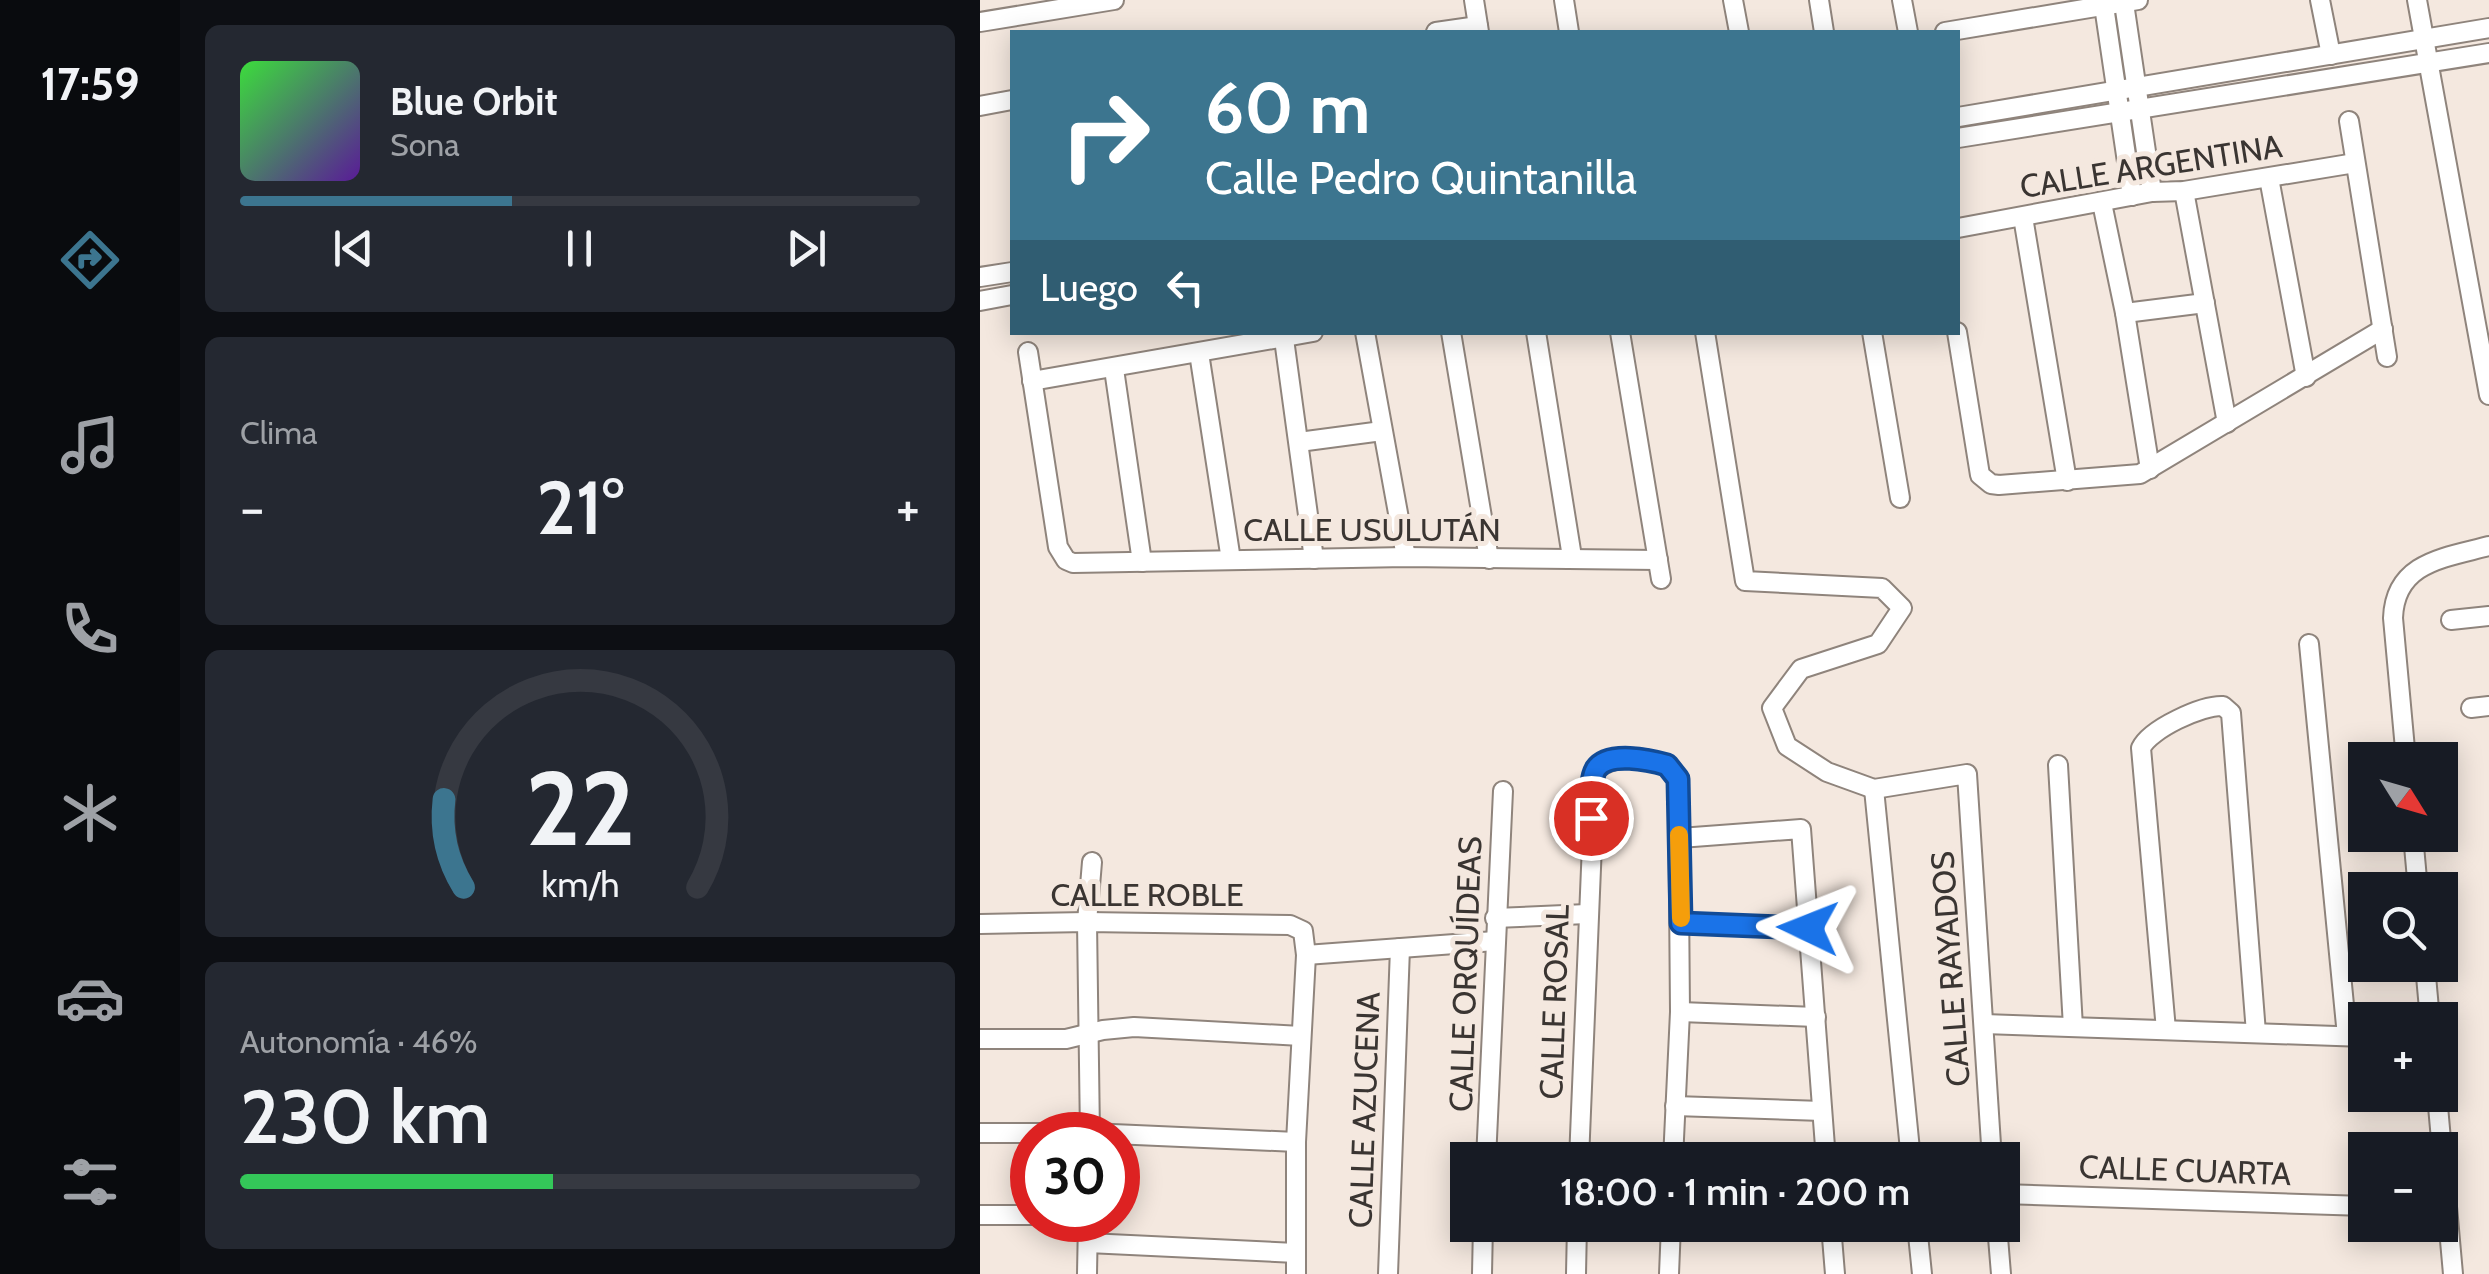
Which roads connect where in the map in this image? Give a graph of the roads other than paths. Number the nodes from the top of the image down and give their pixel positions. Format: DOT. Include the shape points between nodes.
graph roads {
  1 [pos="1114,0"];
  2 [pos="1474,0"];
  3 [pos="1564,0"];
  4 [pos="1733,0"];
  5 [pos="1819,0"];
  6 [pos="1902,0"];
  7 [pos="2320,0"];
  8 [pos="2417,0"];
  9 [pos="2131,1"];
  10 [pos="2070,6"];
  11 [pos="2104,6"];
  12 [pos="980,22"];
  13 [pos="2489,28"];
  14 [pos="1478,29"];
  15 [pos="1569,30"];
  16 [pos="1738,30"];
  17 [pos="1824,30"];
  18 [pos="1908,30"];
  19 [pos="1955,30"];
  20 [pos="2423,38"];
  21 [pos="2489,53"];
  22 [pos="2331,56"];
  23 [pos="2427,64"];
  24 [pos="2127,90"];
  25 [pos="1010,100"];
  26 [pos="980,106"];
  27 [pos="2140,110"];
  28 [pos="2120,114"];
  29 [pos="1960,117"];
  30 [pos="2350,122"];
  31 [pos="1960,138"];
  32 [pos="2355,163"];
  33 [pos="2268,178"];
  34 [pos="2184,190"];
  35 [pos="2152,192"];
  36 [pos="2132,196"];
  37 [pos="2102,203"];
  38 [pos="2023,217"];
  39 [pos="1960,228"];
  40 [pos="1010,272"];
  41 [pos="980,278"];
  42 [pos="1010,295"];
  43 [pos="980,301"];
  44 [pos="2205,304"];
  45 [pos="2125,313"];
  46 [pos="2383,329"];
  47 [pos="1303,335"];
  48 [pos="1366,335"];
  49 [pos="1451,335"];
  50 [pos="1536,335"];
  51 [pos="1620,335"];
  52 [pos="1705,335"];
  53 [pos="1873,335"];
  54 [pos="1957,335"];
  55 [pos="1284,339"];
  56 [pos="1028,352"];
  57 [pos="1199,353"];
  58 [pos="2387,357"];
  59 [pos="1114,369"];
  60 [pos="2306,377"];
  61 [pos="1032,381"];
  62 [pos="2489,396"];
  63 [pos="2227,423"];
  64 [pos="1382,431"];
  65 [pos="1299,442"];
  66 [pos="2150,469"];
  67 [pos="2067,481"];
  68 [pos="1900,498"];
  69 [pos="2489,546"];
  70 [pos="1572,557"];
  71 [pos="1406,558"];
  72 [pos="1314,559"];
  73 [pos="1489,559"];
  74 [pos="1231,560"];
  75 [pos="1658,560"];
  76 [pos="1142,562"];
  77 [pos="1661,579"];
  78 [pos="2489,616"];
  79 [pos="2451,620"];
  80 [pos="2309,644"];
  81 [pos="2404,742"];
  82 [pos="2058,766"];
  83 [pos="1874,789"];
  84 [pos="1503,791"];
  85 [pos="1680,838"];
  86 [pos="1092,862"];
  87 [pos="1587,914"];
  88 [pos="1496,918"];
  89 [pos="1087,922"];
  90 [pos="1681,923"];
  91 [pos="980,924"];
  92 [pos="1808,928"];
  93 [pos="1495,941"];
  94 [pos="1306,947"];
  95 [pos="1400,948"];
  96 [pos="2352,1002"];
  97 [pos="1680,1012"];
  98 [pos="1816,1017"];
  99 [pos="1984,1024"];
  100 [pos="2073,1027"];
  101 [pos="2166,1030"];
  102 [pos="1090,1033"];
  103 [pos="2256,1033"];
  104 [pos="1301,1036"];
  105 [pos="2348,1036"];
  106 [pos="980,1039"];
  107 [pos="1675,1106"];
  108 [pos="1822,1110"];
  109 [pos="1090,1112"];
  110 [pos="980,1134"];
  111 [pos="1010,1134"];
  112 [pos="1140,1136"];
  113 [pos="1296,1142"];
  114 [pos="1487,1142"];
  115 [pos="1579,1142"];
  116 [pos="1674,1142"];
  117 [pos="1825,1142"];
  118 [pos="1909,1142"];
  119 [pos="1991,1142"];
  120 [pos="2020,1195"];
  121 [pos="2348,1205"];
  122 [pos="980,1215"];
  123 [pos="1010,1215"];
  124 [pos="1483,1242"];
  125 [pos="1577,1242"];
  126 [pos="1670,1242"];
  127 [pos="1832,1242"];
  128 [pos="1919,1242"];
  129 [pos="1998,1242"];
  130 [pos="2448,1242"];
  131 [pos="1088,1243"];
  132 [pos="1296,1253"];
  133 [pos="1088,1274"];
  134 [pos="1296,1274"];
  135 [pos="1388,1274"];
  136 [pos="1482,1274"];
  137 [pos="1576,1274"];
  138 [pos="1669,1274"];
  139 [pos="1835,1274"];
  140 [pos="1922,1274"];
  141 [pos="2001,1274"];
  142 [pos="2453,1274"];
  1 -- 12 [label="street"];
  2 -- 14 [label="street"];
  3 -- 15 [label="street"];
  4 -- 16 [label="street"];
  5 -- 17 [label="street"];
  6 -- 18 [label="street"];
  7 -- 22 [label="street"];
  8 -- 20 [label="street"];
  9 -- 11 [label="street"];
  9 -- 24 [label="street"];
  10 -- 11 [label="street"];
  10 -- 19 [label="street"];
  11 -- 24 [label="street"];
  13 -- 20 [label="street"];
  20 -- 22 [label="street"];
  20 -- 23 [label="street"];
  21 -- 23 [label="street"];
  22 -- 24 [label="street"];
  23 -- 27 [label="street"];
  23 -- 62 [label="street"];
  24 -- 27 [label="street"];
  24 -- 28 [label="street"];
  24 -- 29 [label="street"];
  25 -- 26 [label="street"];
  27 -- 28 [label="street"];
  27 -- 35 [label="street"];
  28 -- 31 [label="street"];
  28 -- 36 [label="street"];
  30 -- 32 [label="street"];
  32 -- 33 [label="street, CALLE ARGENTINA"];
  32 -- 46 [label="street"];
  33 -- 34 [label="street, CALLE ARGENTINA"];
  33 -- 60 [label="street"];
  34 -- 35 [label="street, CALLE ARGENTINA"];
  34 -- 44 [label="street"];
  35 -- 36 [label="street, CALLE ARGENTINA"];
  36 -- 37 [label="street, CALLE ARGENTINA"];
  37 -- 38 [label="street, CALLE ARGENTINA"];
  37 -- 45 [label="street"];
  38 -- 39 [label="street, CALLE ARGENTINA"];
  38 -- 67 [label="street"];
  40 -- 41 [label="street"];
  42 -- 43 [label="street"];
  44 -- 45 [label="street"];
  44 -- 63 [label="street"];
  45 -- 66 [label="street"];
  46 -- 58 [label="street"];
  46 -- 60 [label="street"];
  47 -- 55 [label="street"];
  48 -- 64 [label="street"];
  49 -- 73 [label="street"];
  50 -- 70 [label="street"];
  51 -- 75 [label="street"];
  52 -- 83 [label="street" via="1745,581 1882,588 1902,608 1878,644 1801,668 1772,708 1788,746 1826,772"];
  53 -- 68 [label="street"];
  54 -- 67 [label="street" via="1980,475 1991,484"];
  55 -- 57 [label="street"];
  55 -- 65 [label="street"];
  56 -- 61 [label="street"];
  57 -- 59 [label="street"];
  57 -- 74 [label="street"];
  59 -- 61 [label="street"];
  59 -- 76 [label="street"];
  60 -- 63 [label="street"];
  61 -- 76 [label="street, CALLE USULUTÁN" via="1058,547 1066,560 1086,564"];
  63 -- 66 [label="street"];
  64 -- 65 [label="street"];
  64 -- 71 [label="street"];
  65 -- 72 [label="street"];
  66 -- 67 [label="street" via="2131,477"];
  69 -- 81 [label="street" via="2425,565 2395,596"];
  70 -- 73 [label="street, CALLE USULUTÁN"];
  70 -- 75 [label="street, CALLE USULUTÁN"];
  71 -- 72 [label="street, CALLE USULUTÁN"];
  71 -- 73 [label="street, CALLE USULUTÁN"];
  72 -- 74 [label="street, CALLE USULUTÁN"];
  74 -- 76 [label="street, CALLE USULUTÁN"];
  75 -- 77 [label="street"];
  78 -- 79 [label="street"];
  80 -- 96 [label="street"];
  82 -- 100 [label="street"];
  83 -- 99 [label="street, CALLE RAYADOS" via="1967,774"];
  83 -- 118 [label="street"];
  84 -- 88 [label="street, CALLE ORQUÍDEAS"];
  85 -- 87 [label="street, CALLE ROSAL" via="1674,770 1653,761 1610,760 1594,772"];
  85 -- 90 [label="street"];
  85 -- 92 [label="street" via="1802,828"];
  86 -- 89 [label="street"];
  87 -- 88 [label="street"];
  87 -- 115 [label="street, CALLE ROSAL"];
  88 -- 93 [label="street, CALLE ORQUÍDEAS"];
  89 -- 91 [label="street, CALLE ROBLE"];
  89 -- 94 [label="street, CALLE ROBLE" via="1290,925 1302,931"];
  89 -- 102 [label="street"];
  90 -- 92 [label="street"];
  90 -- 97 [label="street"];
  92 -- 98 [label="street"];
  93 -- 95 [label="street"];
  93 -- 114 [label="street, CALLE ORQUÍDEAS"];
  94 -- 95 [label="street"];
  94 -- 104 [label="street"];
  95 -- 135 [label="street, CALLE AZUCENA"];
  97 -- 98 [label="street"];
  97 -- 107 [label="street"];
  98 -- 108 [label="street"];
  99 -- 100 [label="street"];
  99 -- 119 [label="street, CALLE RAYADOS"];
  100 -- 101 [label="street"];
  101 -- 103 [label="street"];
  101 -- 103 [label="street" via="2142,748 2155,732 2223,706 2231,714"];
  102 -- 104 [label="street" via="1134,1027"];
  102 -- 106 [label="street"];
  102 -- 109 [label="street"];
  103 -- 105 [label="street"];
  104 -- 113 [label="street"];
  107 -- 108 [label="street"];
  107 -- 116 [label="street"];
  108 -- 117 [label="street"];
  110 -- 111 [label="street"];
  112 -- 113 [label="street"];
  113 -- 132 [label="street"];
  120 -- 121 [label="street, CALLE CUARTA"];
  122 -- 123 [label="street"];
  124 -- 136 [label="street"];
  125 -- 137 [label="street"];
  126 -- 138 [label="street"];
  127 -- 139 [label="street"];
  128 -- 140 [label="street"];
  129 -- 141 [label="street"];
  130 -- 142 [label="street"];
  131 -- 132 [label="street"];
  131 -- 133 [label="street"];
  132 -- 134 [label="street"];
}
